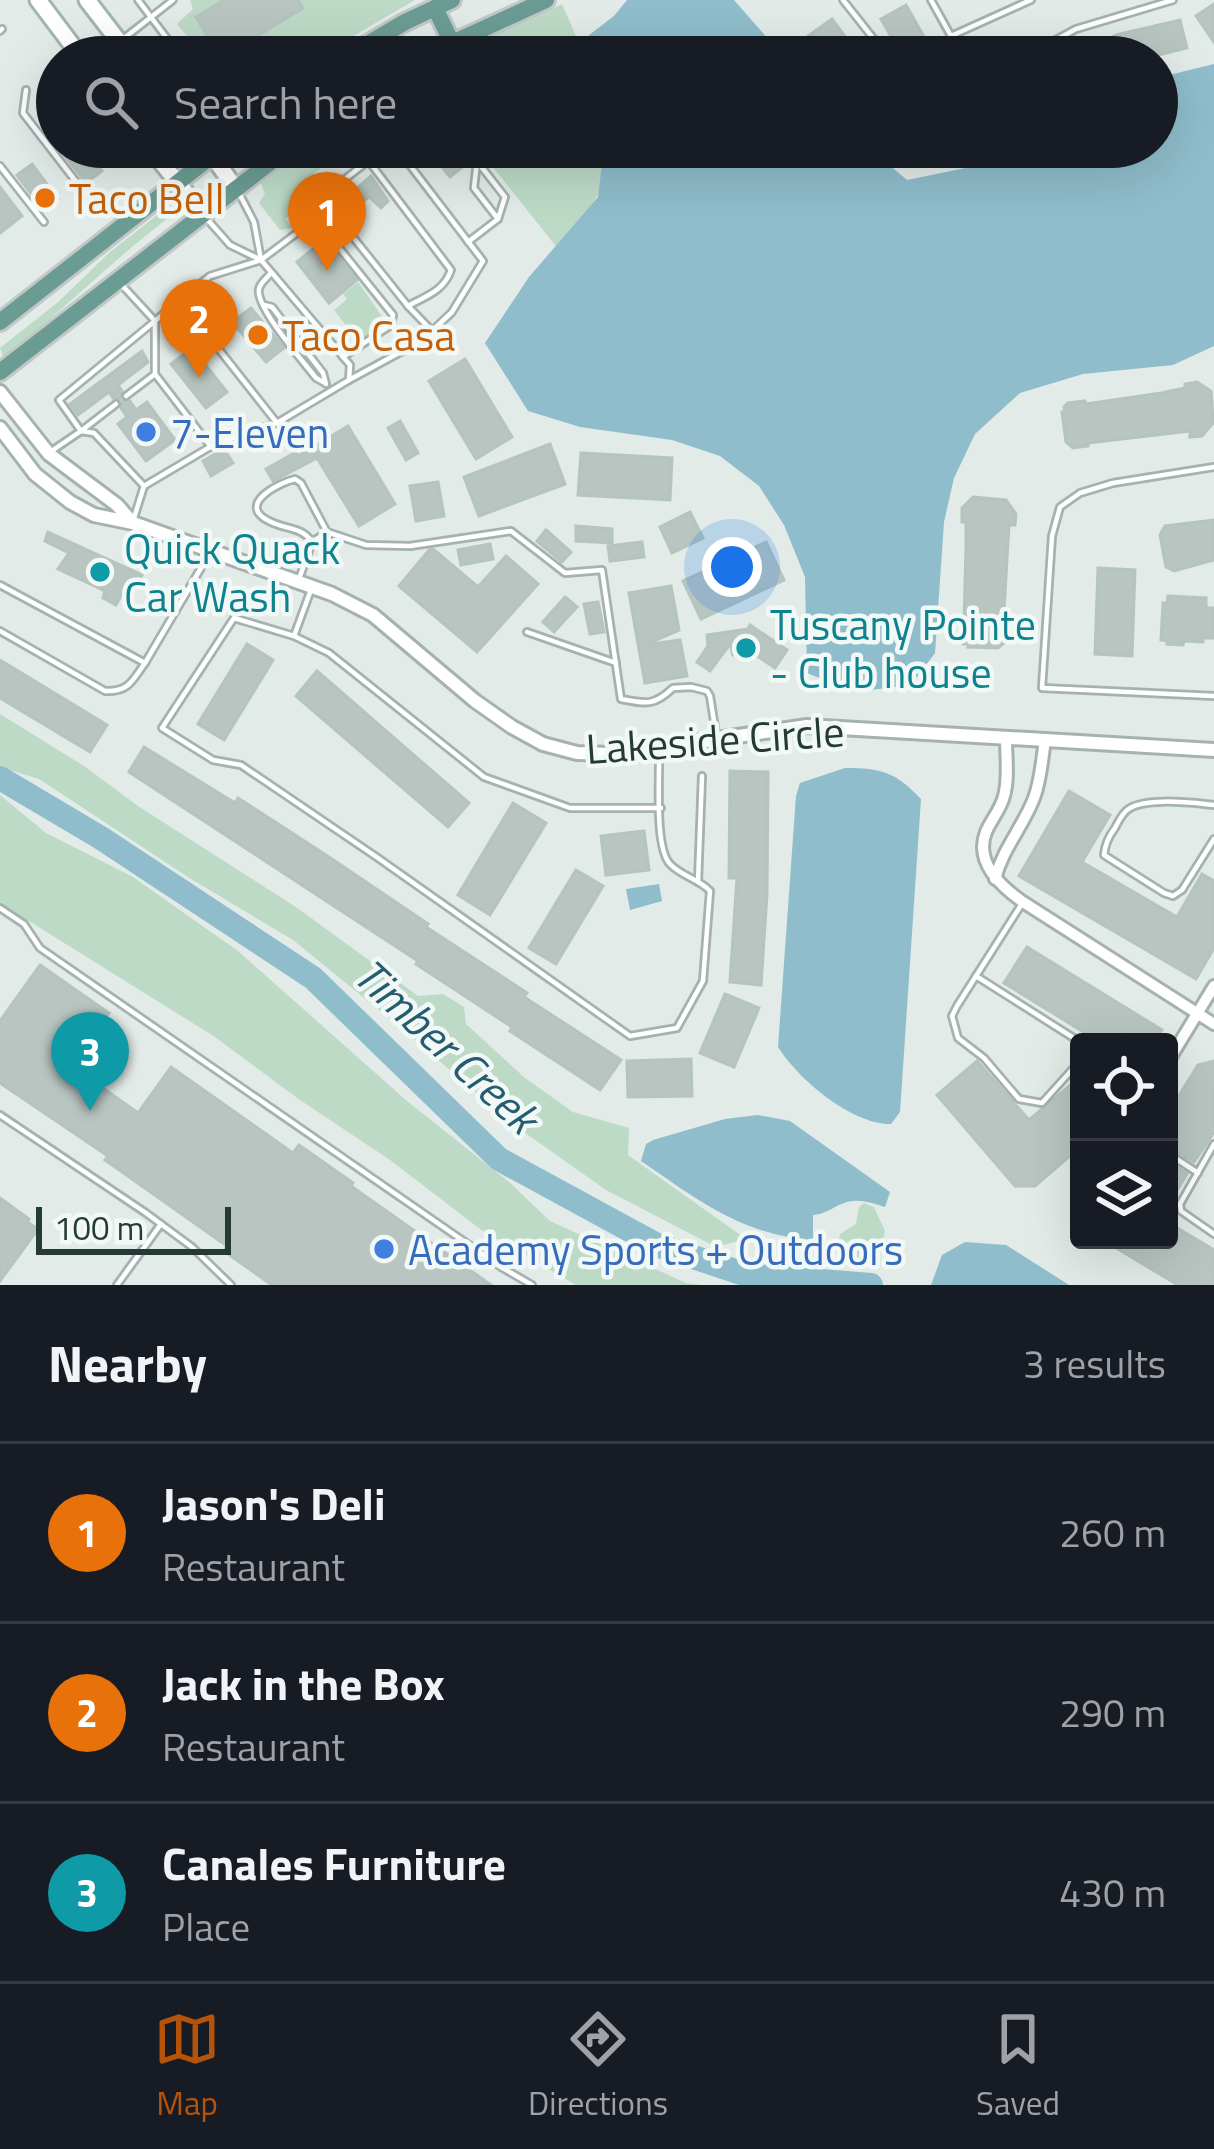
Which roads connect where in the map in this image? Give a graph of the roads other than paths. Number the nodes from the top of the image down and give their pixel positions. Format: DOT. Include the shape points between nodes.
graph roads {
  1 [pos="38,0"];
  2 [pos="87,0"];
  3 [pos="138,0"];
  4 [pos="173,0"];
  5 [pos="546,0"];
  6 [pos="843,0"];
  7 [pos="932,0"];
  8 [pos="1031,0"];
  9 [pos="1173,0"];
  10 [pos="440,3"];
  11 [pos="152,17"];
  12 [pos="65,36"];
  13 [pos="114,36"];
  14 [pos="127,36"];
  15 [pos="166,36"];
  16 [pos="381,36"];
  17 [pos="450,36"];
  18 [pos="480,36"];
  19 [pos="871,36"];
  20 [pos="1063,36"];
  21 [pos="26,90"];
  22 [pos="36,130"];
  23 [pos="0,166"];
  24 [pos="65,168"];
  25 [pos="165,168"];
  26 [pos="193,168"];
  27 [pos="224,168"];
  28 [pos="263,168"];
  29 [pos="358,168"];
  30 [pos="374,168"];
  31 [pos="412,168"];
  32 [pos="476,168"];
  33 [pos="483,168"];
  34 [pos="176,183"];
  35 [pos="236,189"];
  36 [pos="84,192"];
  37 [pos="321,197"];
  38 [pos="203,214"];
  39 [pos="314,216"];
  40 [pos="498,219"];
  41 [pos="44,222"];
  42 [pos="468,242"];
  43 [pos="261,260"];
  44 [pos="272,272"];
  45 [pos="118,281"];
  46 [pos="180,300"];
  47 [pos="408,306"];
  48 [pos="155,321"];
  49 [pos="0,322"];
  50 [pos="432,332"];
  51 [pos="343,357"];
  52 [pos="0,372"];
  53 [pos="155,374"];
  54 [pos="349,380"];
  55 [pos="330,391"];
  56 [pos="0,392"];
  57 [pos="126,396"];
  58 [pos="116,404"];
  59 [pos="277,423"];
  60 [pos="0,428"];
  61 [pos="81,431"];
  62 [pos="211,447"];
  63 [pos="49,454"];
  64 [pos="1214,466"];
  65 [pos="144,486"];
  66 [pos="133,523"];
  67 [pos="327,532"];
  68 [pos="312,542"];
  69 [pos="211,551"];
  70 [pos="305,584"];
  71 [pos="0,585"];
  72 [pos="0,631"];
  73 [pos="527,632"];
  74 [pos="294,636"];
  75 [pos="145,663"];
  76 [pos="616,663"];
  77 [pos="1214,696"];
  78 [pos="716,737"];
  79 [pos="1006,738"];
  80 [pos="1045,740"];
  81 [pos="659,749"];
  82 [pos="1214,750"];
  83 [pos="702,776"];
  84 [pos="1214,805"];
  85 [pos="661,808"];
  86 [pos="1214,839"];
  87 [pos="1206,853"];
  88 [pos="1214,858"];
  89 [pos="995,879"];
  90 [pos="698,882"];
  91 [pos="1023,902"];
  92 [pos="0,908"];
  93 [pos="976,976"];
  94 [pos="1214,986"];
  95 [pos="1197,1013"];
  96 [pos="1214,1024"];
  97 [pos="1070,1036"];
  98 [pos="1178,1045"];
  99 [pos="1070,1072"];
  100 [pos="0,1115"];
  101 [pos="1214,1144"];
  102 [pos="1178,1160"];
  103 [pos="1198,1173"];
  104 [pos="160,1224"];
  105 [pos="1214,1234"];
  106 [pos="117,1285"];
  107 [pos="231,1285"];
  108 [pos="532,1285"];
  1 -- 12 [label="main road"];
  2 -- 13 [label="main road"];
  3 -- 11 [label="lane"];
  4 -- 11 [label="lane"];
  5 -- 18 [label="main road"];
  6 -- 19 [label="lane"];
  7 -- 8 [label="lane" via="951,36"];
  9 -- 20 [label="lane"];
  10 -- 16 [label="main road"];
  10 -- 17 [label="main road"];
  11 -- 14 [label="lane"];
  11 -- 15 [label="lane"];
  21 -- 22 [label="lane" via="23,113"];
  23 -- 41 [label="lane"];
  24 -- 36 [label="lane"];
  25 -- 34 [label="main road"];
  26 -- 34 [label="main road"];
  27 -- 35 [label="main road"];
  28 -- 35 [label="main road"];
  29 -- 37 [label="lane"];
  30 -- 47 [label="lane" via="451,270 439,290"];
  31 -- 42 [label="lane"];
  32 -- 40 [label="lane" via="474,188"];
  33 -- 40 [label="lane" via="505,197"];
  34 -- 38 [label="main road"];
  34 -- 49 [label="main road"];
  35 -- 38 [label="main road"];
  35 -- 43 [label="lane" via="254,222"];
  37 -- 39 [label="lane"];
  37 -- 47 [label="lane"];
  38 -- 43 [label="lane" via="230,245"];
  38 -- 45 [label="main road"];
  39 -- 43 [label="lane"];
  39 -- 51 [label="lane" via="394,315 391,326"];
  40 -- 42 [label="lane"];
  42 -- 50 [label="lane" via="483,261"];
  43 -- 44 [label="lane"];
  43 -- 46 [label="lane" via="210,276"];
  44 -- 51 [label="lane"];
  44 -- 55 [label="lane" via="258,297"];
  45 -- 48 [label="lane"];
  45 -- 52 [label="main road"];
  46 -- 48 [label="lane"];
  46 -- 59 [label="lane"];
  47 -- 50 [label="lane"];
  48 -- 53 [label="lane"];
  48 -- 61 [label="lane" via="58,400"];
  50 -- 54 [label="lane"];
  51 -- 54 [label="lane"];
  53 -- 57 [label="lane"];
  53 -- 62 [label="lane"];
  54 -- 55 [label="lane"];
  55 -- 59 [label="lane"];
  56 -- 63 [label="street, Lakeside Circle"];
  58 -- 61 [label="lane"];
  59 -- 62 [label="lane"];
  60 -- 66 [label="street, Lakeside Circle" via="35,474 70,502"];
  61 -- 63 [label="lane"];
  61 -- 65 [label="lane" via="94,433"];
  62 -- 65 [label="lane"];
  63 -- 66 [label="street, Lakeside Circle"];
  64 -- 77 [label="lane" via="1113,483 1060,508 1042,688"];
  65 -- 66 [label="lane"];
  66 -- 69 [label="street, Lakeside Circle"];
  67 -- 68 [label="lane"];
  67 -- 68 [label="lane" via="295,479 260,496 260,514"];
  67 -- 76 [label="lane" via="365,545 410,546 511,531 566,573 602,570"];
  68 -- 70 [label="lane"];
  69 -- 70 [label="street, Lakeside Circle"];
  69 -- 75 [label="lane"];
  70 -- 74 [label="lane"];
  70 -- 81 [label="street, Lakeside Circle" via="373,615 475,701 542,744 577,753"];
  71 -- 75 [label="lane"];
  72 -- 75 [label="lane" via="105,691 129,686"];
  73 -- 76 [label="lane"];
  74 -- 85 [label="lane" via="329,652 484,778 570,808"];
  74 -- 90 [label="lane" via="234,618 162,728 213,760 241,765 630,1036 677,1028 703,981 710,891"];
  76 -- 78 [label="lane" via="621,699 645,704 673,688 707,691"];
  78 -- 79 [label="street, Lakeside Circle" via="807,727"];
  78 -- 81 [label="street, Lakeside Circle"];
  79 -- 80 [label="street, Lakeside Circle"];
  79 -- 89 [label="street" via="1004,796 981,853"];
  80 -- 82 [label="street, Lakeside Circle"];
  80 -- 89 [label="street" via="1033,803"];
  81 -- 85 [label="lane"];
  83 -- 90 [label="lane"];
  84 -- 87 [label="lane" via="1139,804 1127,809 1103,848 1173,896"];
  85 -- 90 [label="lane" via="663,855"];
  86 -- 87 [label="lane"];
  87 -- 88 [label="lane"];
  89 -- 91 [label="street"];
  91 -- 93 [label="lane"];
  91 -- 95 [label="street"];
  92 -- 108 [label="lane" via="40,948"];
  93 -- 97 [label="lane"];
  93 -- 99 [label="lane" via="952,1016 958,1038 1019,1099 1042,1103"];
  94 -- 95 [label="street"];
  95 -- 96 [label="street"];
  95 -- 98 [label="street"];
  100 -- 104 [label="lane"];
  101 -- 103 [label="lane"];
  102 -- 103 [label="lane"];
  103 -- 105 [label="lane" via="1180,1211"];
  104 -- 106 [label="lane"];
  104 -- 107 [label="lane"];
}
